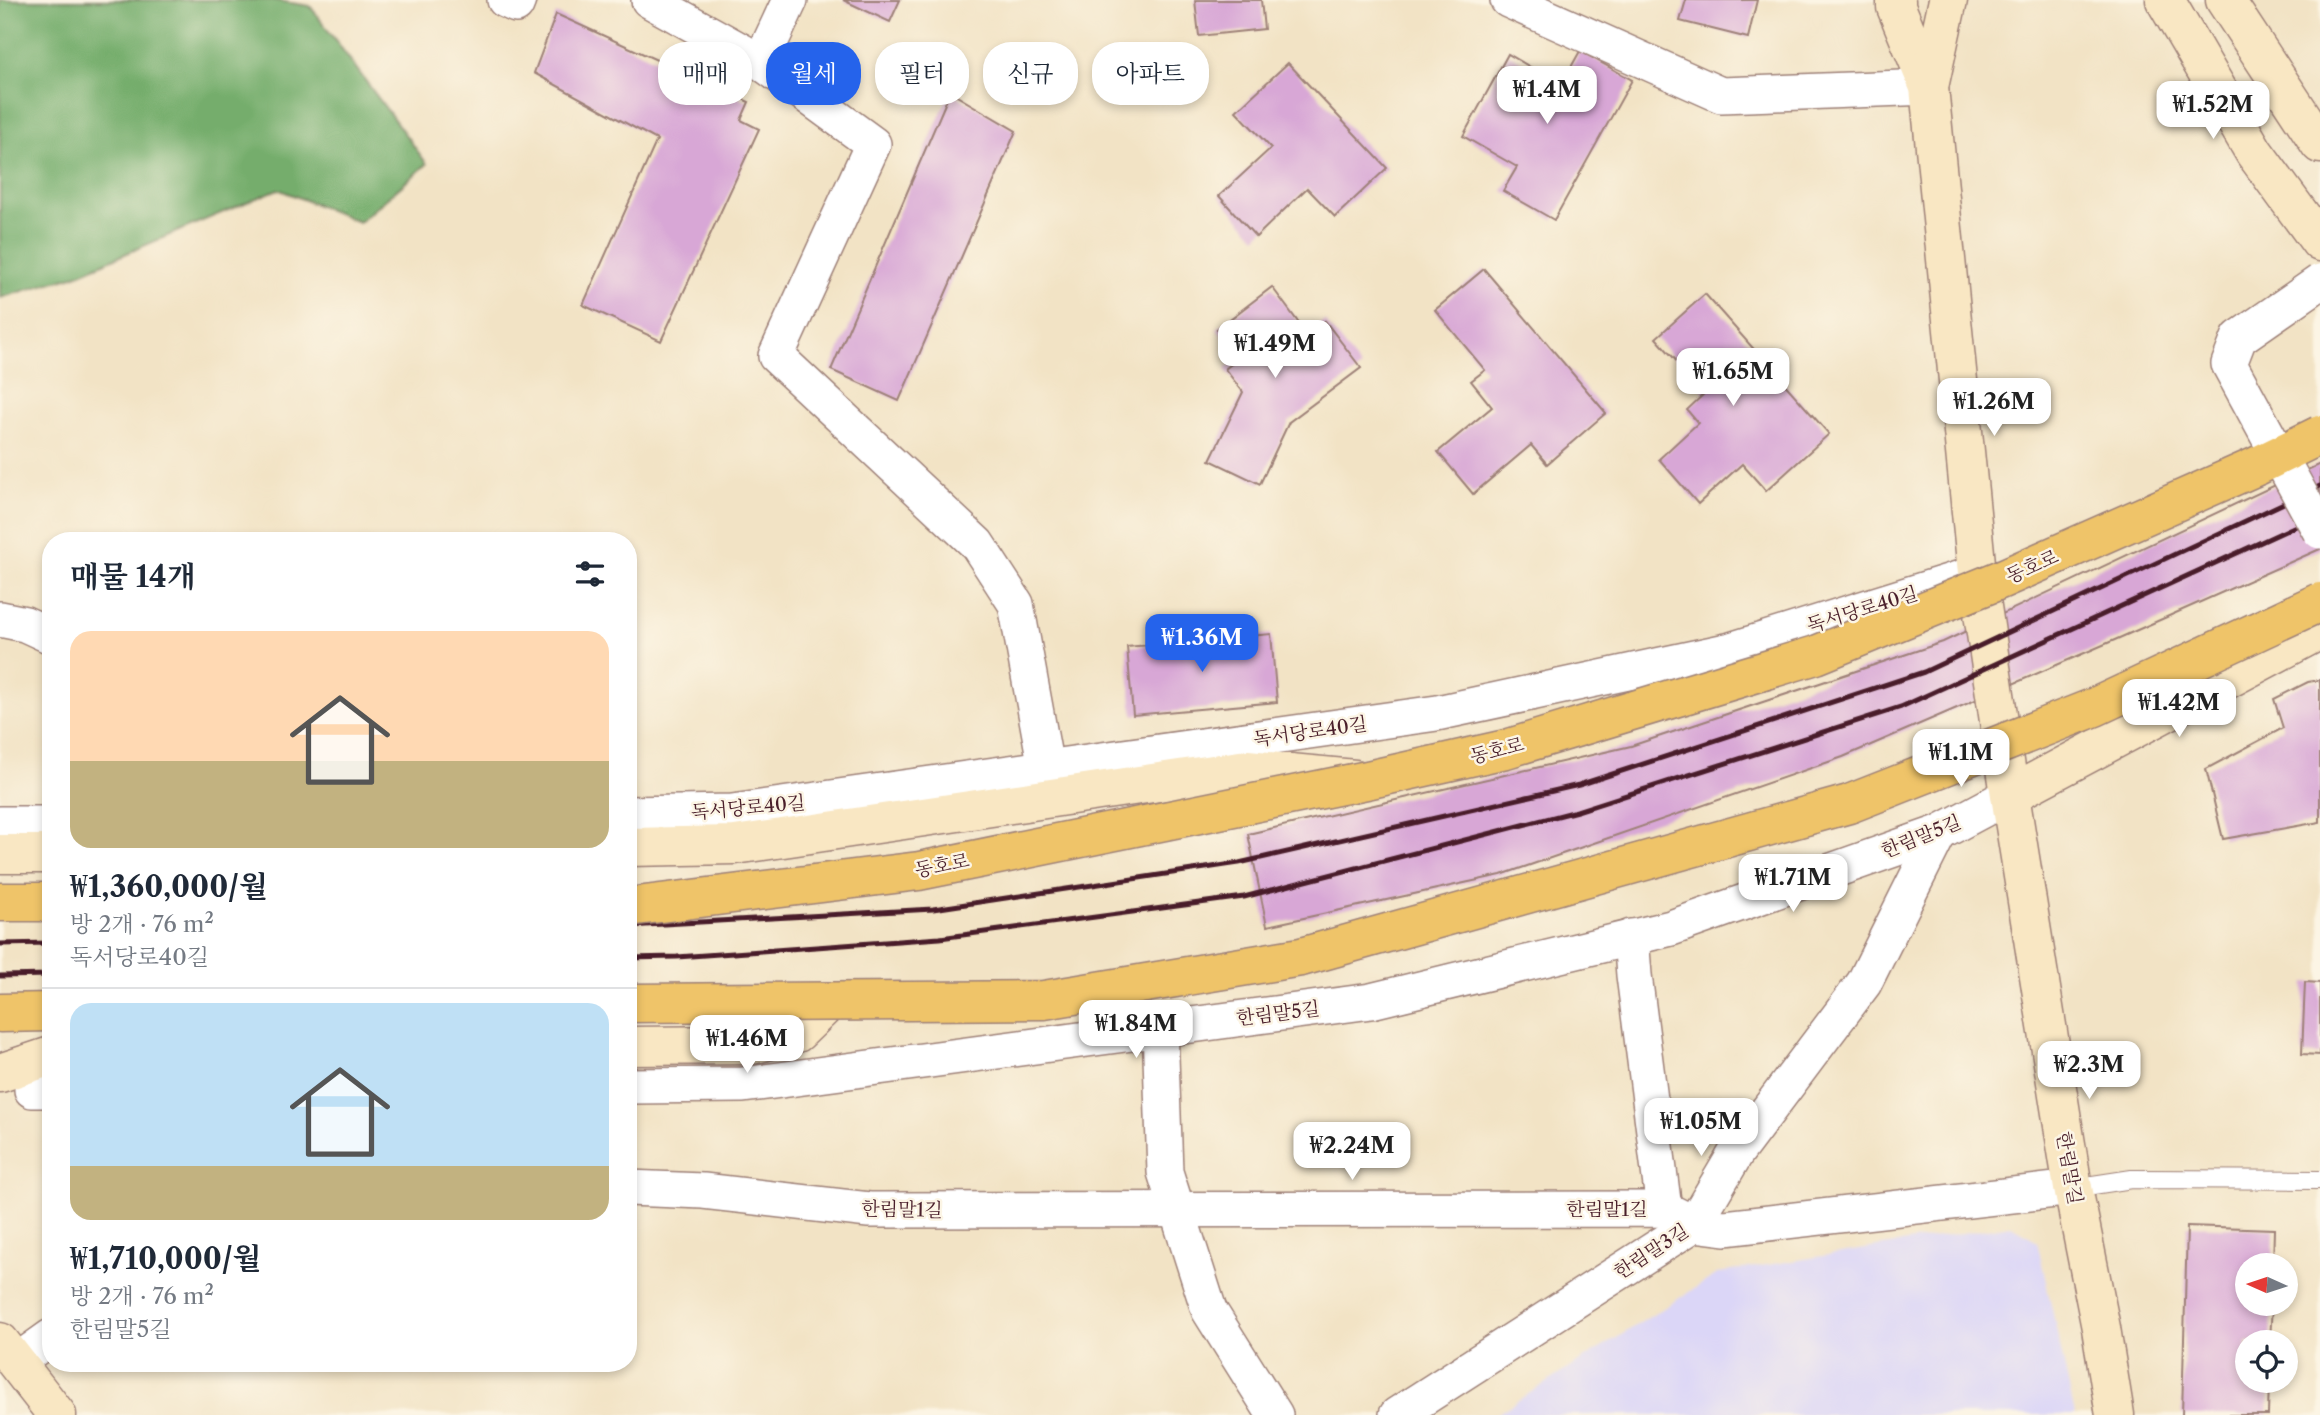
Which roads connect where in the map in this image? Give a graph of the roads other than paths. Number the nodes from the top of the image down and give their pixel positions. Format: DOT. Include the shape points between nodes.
graph roads {
  1 [pos="505,0"];
  2 [pos="518,0"];
  3 [pos="649,0"];
  4 [pos="790,0"];
  5 [pos="1508,0"];
  6 [pos="1896,0"];
  7 [pos="1948,0"];
  8 [pos="2165,0"];
  9 [pos="2225,0"];
  10 [pos="761,62"];
  11 [pos="1929,88"];
  12 [pos="2320,144"];
  13 [pos="2320,242"];
  14 [pos="2320,282"];
  15 [pos="2320,435"];
  16 [pos="2320,531"];
  17 [pos="1977,573"];
  18 [pos="2320,602"];
  19 [pos="0,619"];
  20 [pos="2320,630"];
  21 [pos="42,632"];
  22 [pos="1046,768"];
  23 [pos="1367,780"];
  24 [pos="2010,795"];
  25 [pos="637,814"];
  26 [pos="0,824"];
  27 [pos="42,824"];
  28 [pos="1939,832"];
  29 [pos="637,847"];
  30 [pos="0,854"];
  31 [pos="42,854"];
  32 [pos="0,902"];
  33 [pos="42,902"];
  34 [pos="637,906"];
  35 [pos="1631,937"];
  36 [pos="829,1002"];
  37 [pos="637,1003"];
  38 [pos="42,1012"];
  39 [pos="0,1013"];
  40 [pos="1160,1028"];
  41 [pos="637,1046"];
  42 [pos="42,1067"];
  43 [pos="28,1084"];
  44 [pos="637,1086"];
  45 [pos="2320,1180"];
  46 [pos="637,1188"];
  47 [pos="2073,1188"];
  48 [pos="1178,1210"];
  49 [pos="1679,1217"];
  50 [pos="42,1339"];
  51 [pos="8,1352"];
  52 [pos="57,1415"];
  53 [pos="1275,1415"];
  54 [pos="1397,1415"];
  55 [pos="2115,1415"];
  1 -- 2 [label="street" via="516,5"];
  3 -- 10 [label="street"];
  4 -- 10 [label="street"];
  5 -- 11 [label="street" via="1721,95"];
  6 -- 11 [label="main road"];
  7 -- 11 [label="main road"];
  8 -- 13 [label="main road" via="2253,152"];
  9 -- 12 [label="main road"];
  10 -- 22 [label="street" via="873,144 776,356 984,554 1016,604"];
  11 -- 17 [label="main road, 한림말길"];
  14 -- 16 [label="street, bridge" via="2239,338 2229,364"];
  15 -- 23 [label="main road, 동호로, bridge" via="2002,579 1816,655 1506,749"];
  17 -- 22 [label="street, 독서당로40길" via="1731,650 1437,713"];
  17 -- 24 [label="main road, 한림말길"];
  18 -- 36 [label="main road, bridge" via="2095,707 1849,804 1301,957 1044,1000"];
  19 -- 21 [label="street"];
  20 -- 24 [label="main road"];
  22 -- 25 [label="street, 독서당로40길" via="732,812"];
  23 -- 29 [label="main road, bridge" via="1247,769 735,845"];
  23 -- 34 [label="main road, 동호로, bridge" via="919,871"];
  24 -- 28 [label="street, 한림말5길"];
  24 -- 47 [label="main road, 한림말길"];
  26 -- 27 [label="street"];
  28 -- 35 [label="street, 한림말5길" via="1671,928"];
  28 -- 49 [label="street, 한림말3길" via="1864,984 1737,1153"];
  30 -- 31 [label="main road"];
  32 -- 33 [label="main road"];
  35 -- 40 [label="street, 한림말5길" via="1371,1001"];
  35 -- 49 [label="street"];
  36 -- 37 [label="main road, bridge"];
  36 -- 41 [label="main road" via="797,1033 752,1045"];
  38 -- 39 [label="main road"];
  40 -- 44 [label="street, 한림말5길" via="743,1085"];
  40 -- 48 [label="street" via="1165,1172"];
  42 -- 43 [label="main road"];
  45 -- 47 [label="lane" via="2132,1179"];
  46 -- 48 [label="street, 한림말1길" via="703,1191 869,1210"];
  47 -- 49 [label="street, 한림말1길" via="1725,1228"];
  47 -- 55 [label="main road, 한림말길"];
  48 -- 49 [label="street, 한림말1길"];
  48 -- 53 [label="street" via="1209,1310"];
  49 -- 54 [label="street, 한림말3길"];
  50 -- 51 [label="street"];
  51 -- 52 [label="main road"];
}
